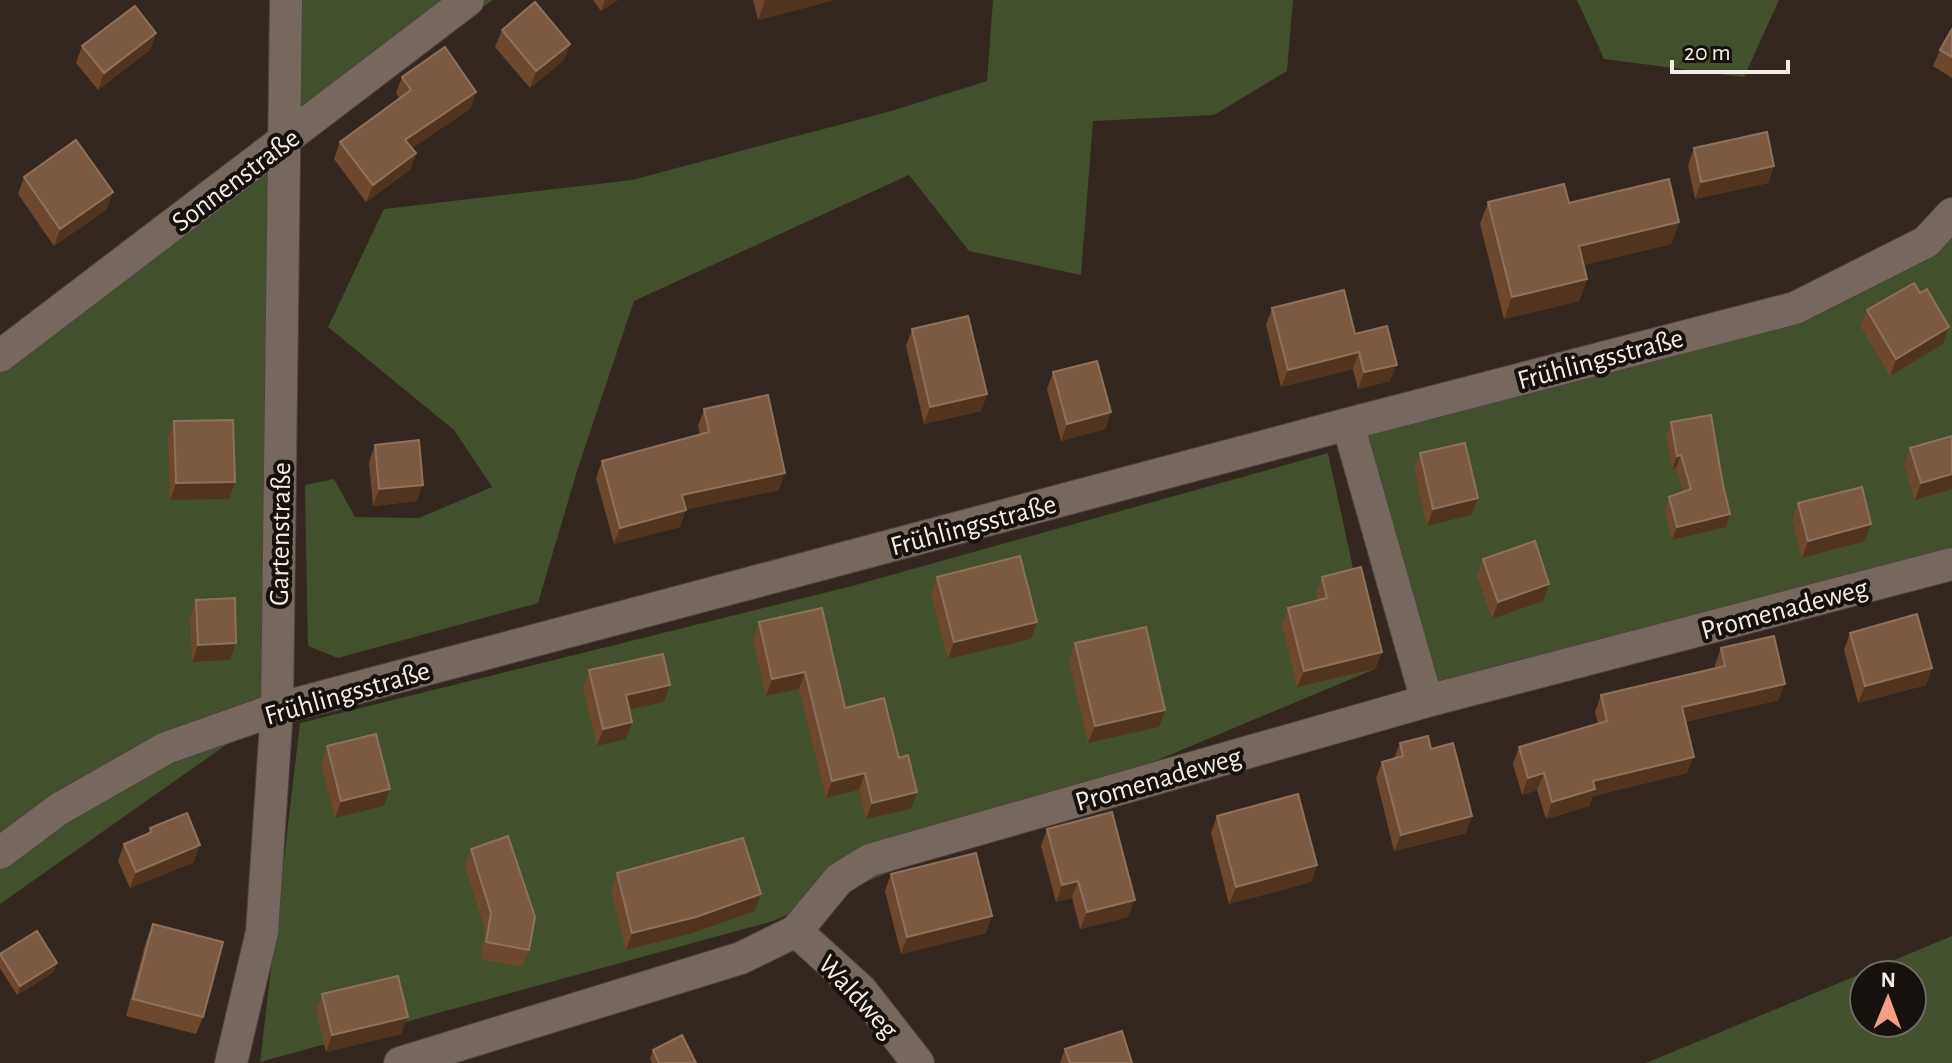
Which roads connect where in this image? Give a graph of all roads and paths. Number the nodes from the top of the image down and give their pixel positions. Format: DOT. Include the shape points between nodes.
graph roads {
  1 [pos="286,0"];
  2 [pos="468,0"];
  3 [pos="285,141"];
  4 [pos="1952,214"];
  5 [pos="0,356"];
  6 [pos="1348,424"];
  7 [pos="1952,564"];
  8 [pos="1427,701"];
  9 [pos="277,709"];
  10 [pos="0,853"];
  11 [pos="796,931"];
  12 [pos="231,1063"];
  13 [pos="400,1063"];
  14 [pos="918,1063"];
  1 -- 3 [label="street, Gartenstraße"];
  2 -- 3 [label="street, Sonnenstraße"];
  3 -- 5 [label="street, Sonnenstraße"];
  3 -- 9 [label="street, Gartenstraße"];
  4 -- 6 [label="street, Frühlingsstraße" via="1926,242 1795,308"];
  6 -- 8 [label="street"];
  6 -- 9 [label="street, Frühlingsstraße"];
  7 -- 8 [label="street, Promenadeweg"];
  8 -- 11 [label="street, Promenadeweg" via="870,860 839,879"];
  9 -- 10 [label="street, Frühlingsstraße" via="166,748 59,809"];
  9 -- 12 [label="street, Gartenstraße" via="262,932"];
  11 -- 13 [label="street, Promenadeweg" via="741,958"];
  11 -- 14 [label="street, Waldweg" via="861,990"];
}
